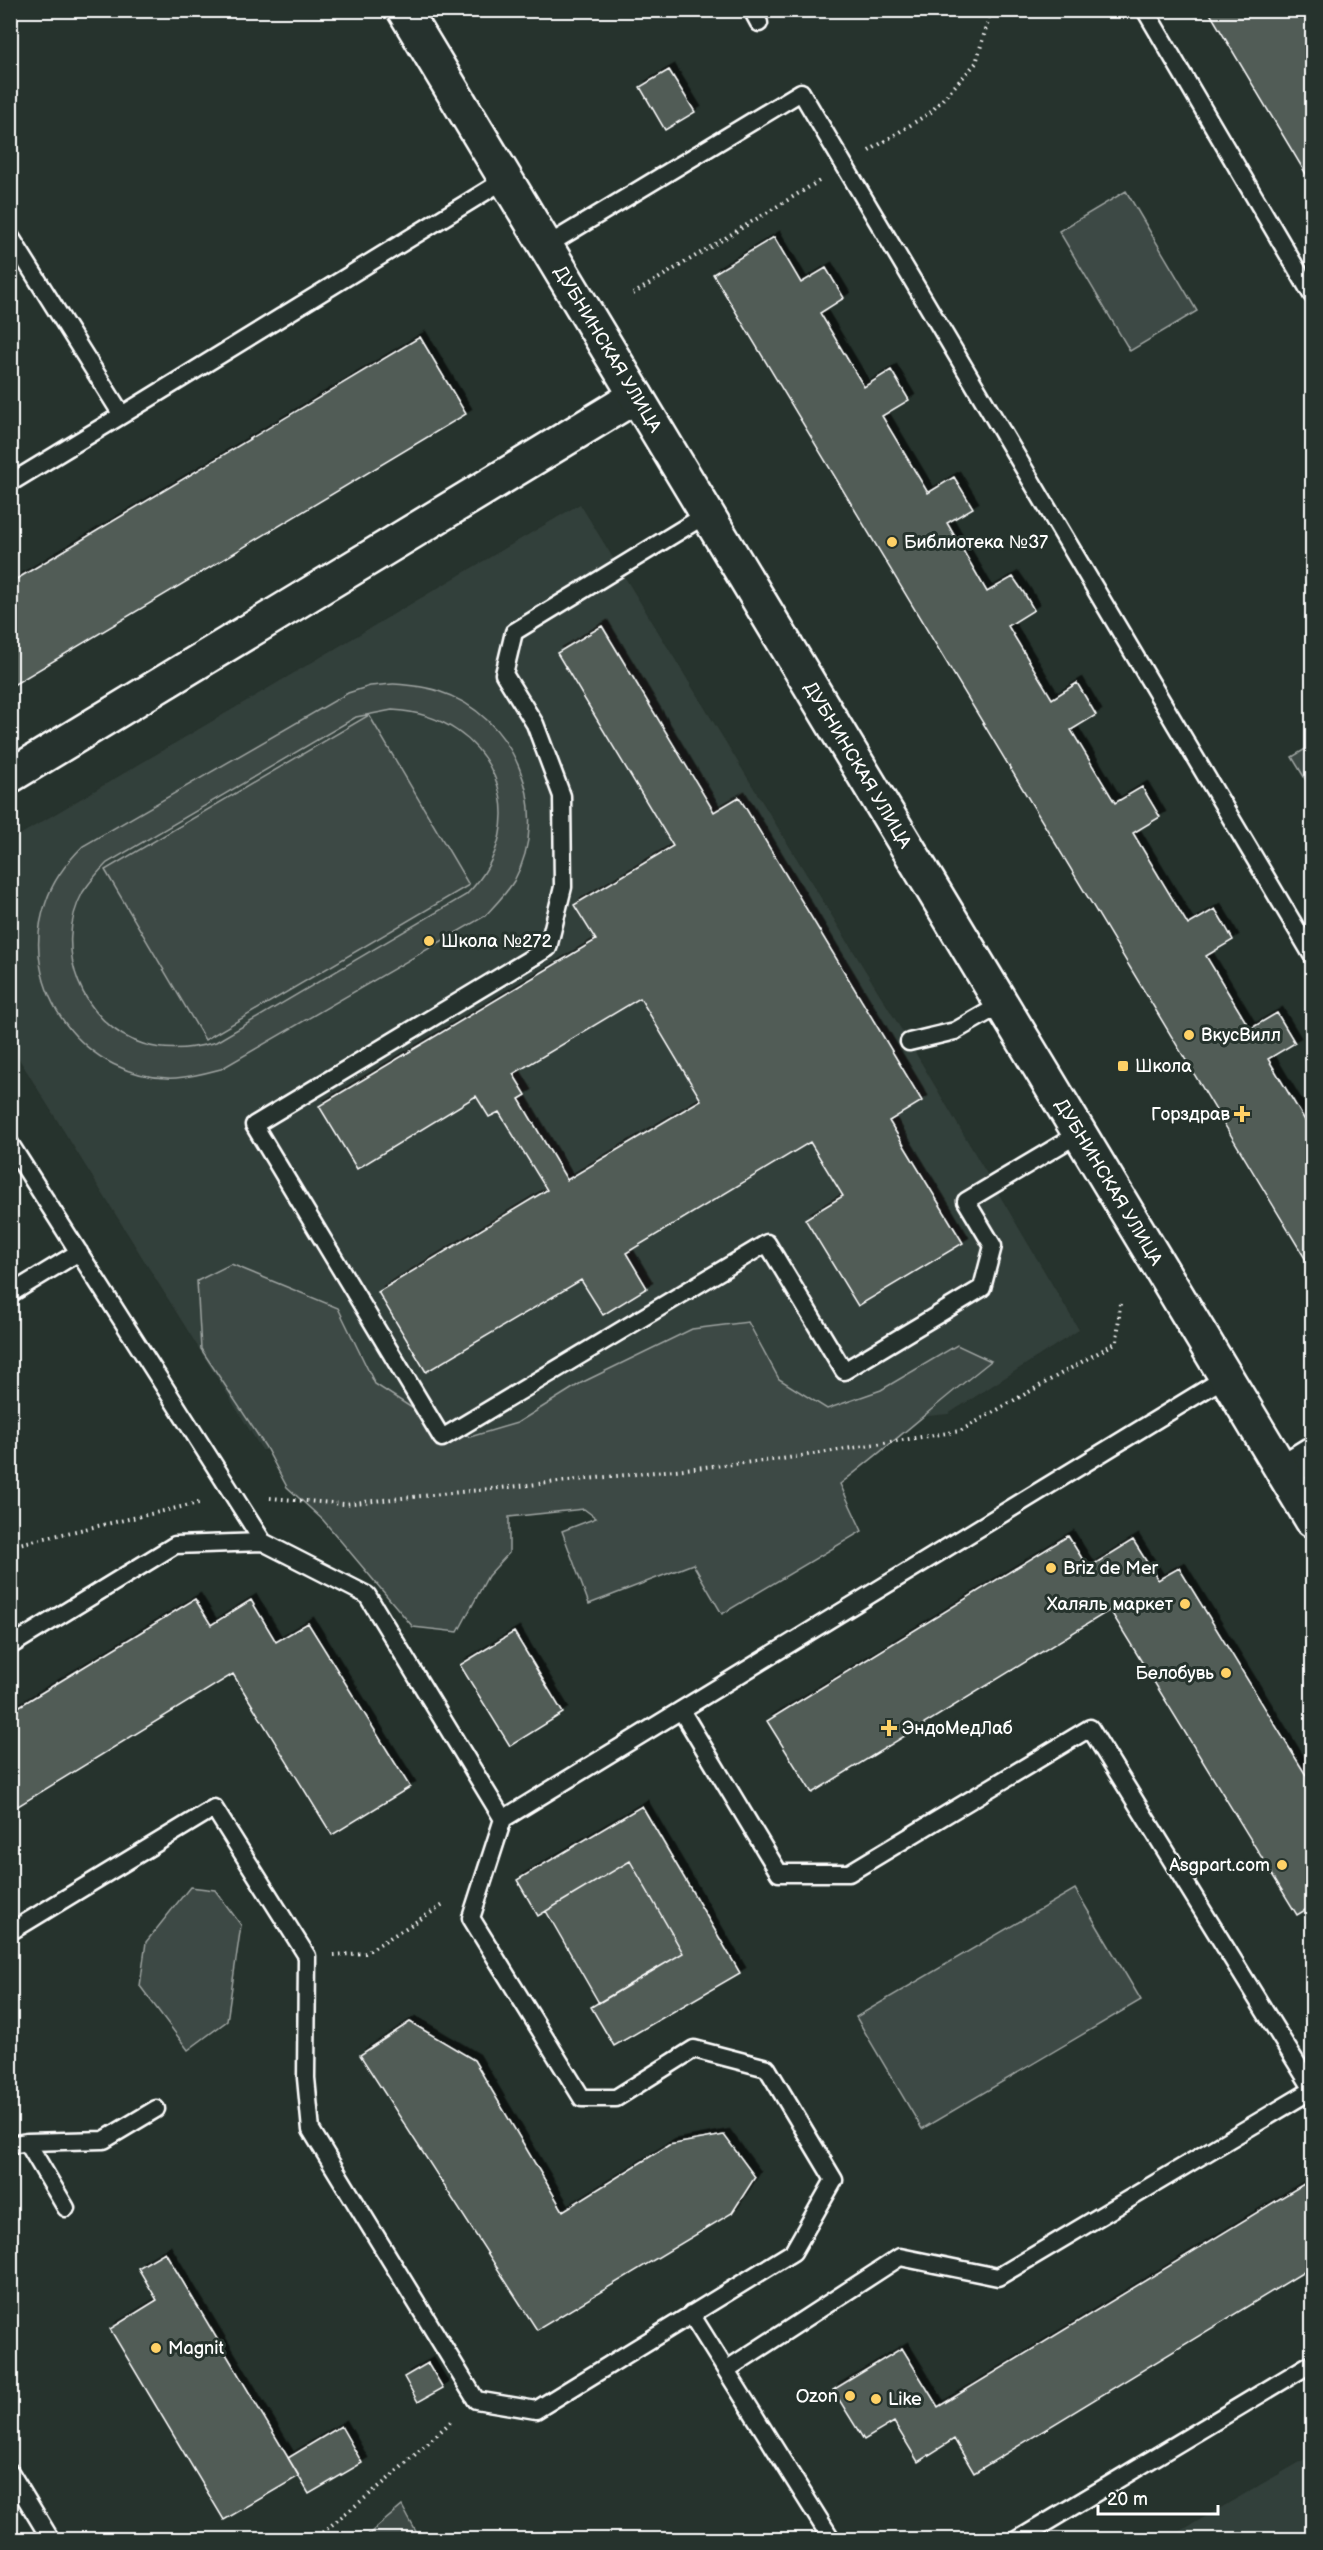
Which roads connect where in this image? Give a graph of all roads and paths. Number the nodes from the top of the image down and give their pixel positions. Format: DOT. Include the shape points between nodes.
graph roads {
  1 [pos="404,10"];
  2 [pos="1145,10"];
  3 [pos="506,179"];
  4 [pos="10,236"];
  5 [pos="546,246"];
  6 [pos="1312,295"];
  7 [pos="636,396"];
  8 [pos="122,415"];
  9 [pos="10,483"];
  10 [pos="707,514"];
  11 [pos="10,776"];
  12 [pos="1312,955"];
  13 [pos="1002,1004"];
  14 [pos="909,1042"];
  15 [pos="1080,1133"];
  16 [pos="10,1144"];
  17 [pos="79,1252"];
  18 [pos="10,1294"];
  19 [pos="1120,1303"];
  20 [pos="1226,1377"];
  21 [pos="1312,1454"];
  22 [pos="1283,1472"];
  23 [pos="233,1495"];
  24 [pos="1312,1520"];
  25 [pos="263,1542"];
  26 [pos="10,1546"];
  27 [pos="10,1646"];
  28 [pos="681,1710"];
  29 [pos="503,1819"];
  30 [pos="478,1895"];
  31 [pos="10,1932"];
  32 [pos="307,1956"];
  33 [pos="1312,2089"];
  34 [pos="156,2109"];
  35 [pos="19,2144"];
  36 [pos="66,2208"];
  37 [pos="691,2314"];
  38 [pos="1312,2363"];
  39 [pos="726,2370"];
  40 [pos="476,2400"];
  41 [pos="10,2472"];
  42 [pos="51,2540"];
  43 [pos="313,2540"];
  44 [pos="831,2540"];
  45 [pos="1017,2540"];
  1 -- 3 [label="main road, ДУБНИНСКАЯ УЛИЦА"];
  2 -- 6 [label="lane"];
  3 -- 5 [label="main road, ДУБНИНСКАЯ УЛИЦА"];
  3 -- 8 [label="lane"];
  4 -- 8 [label="lane"];
  5 -- 7 [label="main road, ДУБНИНСКАЯ УЛИЦА"];
  5 -- 12 [label="lane" via="801,92"];
  7 -- 10 [label="main road, ДУБНИНСКАЯ УЛИЦА"];
  7 -- 11 [label="main road"];
  8 -- 9 [label="lane"];
  10 -- 13 [label="main road, ДУБНИНСКАЯ УЛИЦА"];
  10 -- 15 [label="lane" via="514,632 504,674 535,724 562,796 563,886 548,948 254,1125 442,1438 767,1243 844,1371 982,1288 993,1246 966,1201"];
  13 -- 14 [label="lane" via="955,1031"];
  13 -- 15 [label="main road, ДУБНИНСКАЯ УЛИЦА"];
  15 -- 20 [label="main road, ДУБНИНСКАЯ УЛИЦА"];
  16 -- 17 [label="lane"];
  17 -- 18 [label="lane"];
  17 -- 23 [label="lane"];
  19 -- 23 [label="path" via="1117,1342 960,1431 782,1460 344,1504"];
  20 -- 22 [label="main road, ДУБНИНСКАЯ УЛИЦА"];
  20 -- 28 [label="lane"];
  21 -- 22 [label="main road"];
  22 -- 24 [label="main road, ДУБНИНСКАЯ УЛИЦА"];
  23 -- 25 [label="lane"];
  23 -- 26 [label="path"];
  25 -- 27 [label="lane" via="175,1545"];
  25 -- 29 [label="lane" via="367,1595"];
  28 -- 29 [label="lane"];
  28 -- 33 [label="lane" via="779,1873 849,1874 1090,1728"];
  29 -- 30 [label="lane"];
  30 -- 32 [label="path" via="458,1896 365,1953"];
  30 -- 37 [label="lane" via="471,1918 582,2098 616,2098 694,2049 766,2068 834,2180 793,2252"];
  31 -- 32 [label="lane" via="214,1808"];
  32 -- 40 [label="lane" via="306,2078 311,2130"];
  33 -- 39 [label="lane" via="998,2277 900,2257"];
  34 -- 35 [label="lane" via="104,2140"];
  35 -- 36 [label="lane"];
  37 -- 39 [label="lane"];
  37 -- 40 [label="lane" via="536,2410"];
  38 -- 45 [label="lane"];
  39 -- 44 [label="lane"];
  40 -- 43 [label="path"];
  41 -- 42 [label="lane"];
}
